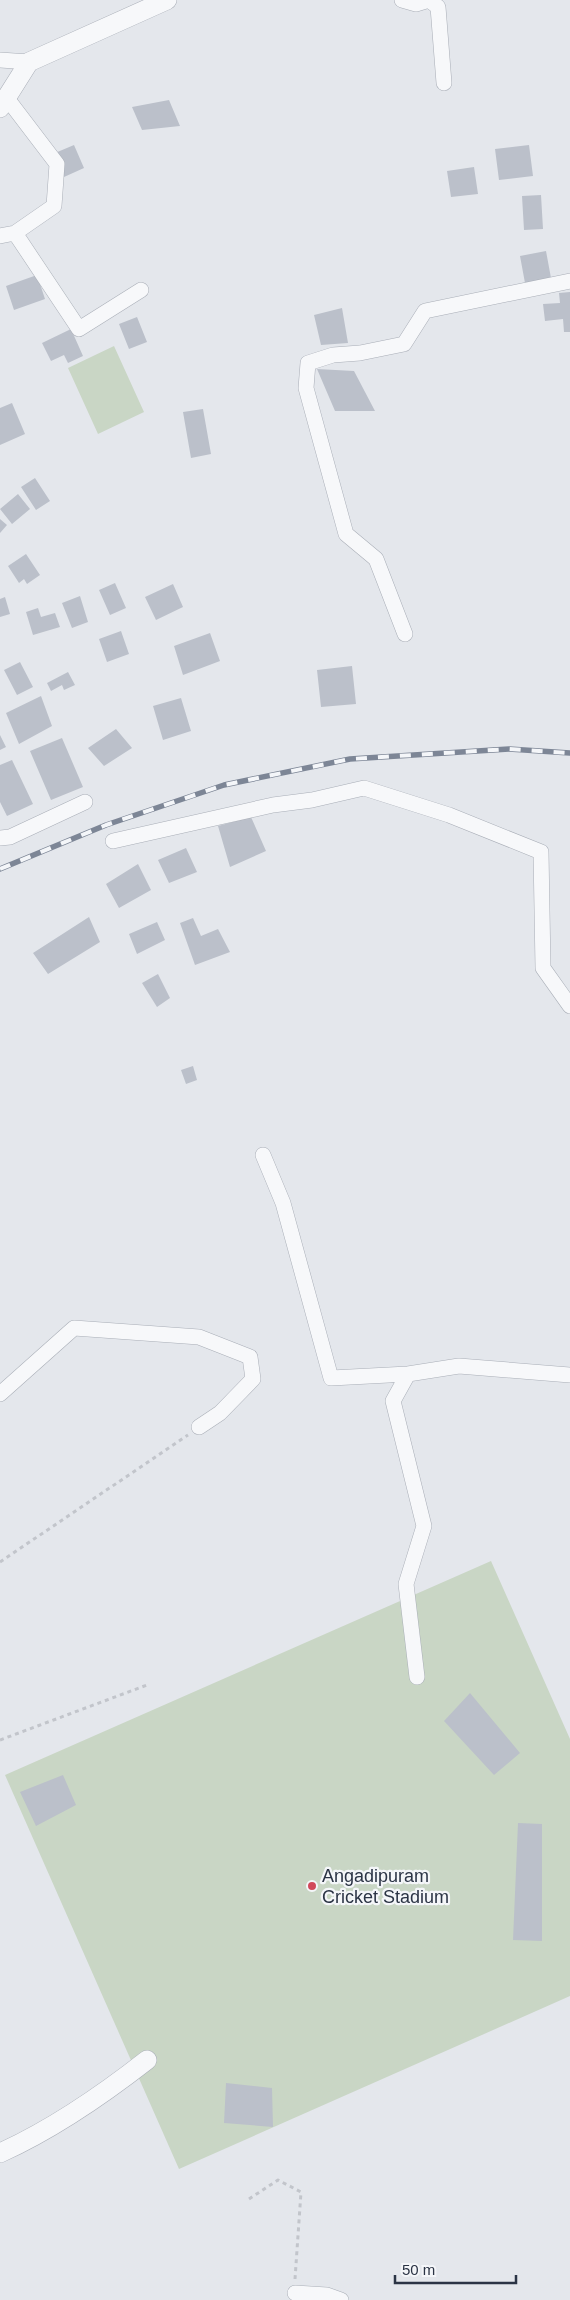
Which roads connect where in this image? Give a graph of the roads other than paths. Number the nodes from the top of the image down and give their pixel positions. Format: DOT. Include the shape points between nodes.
graph roads {
  1 [pos="167,0"];
  2 [pos="402,0"];
  3 [pos="429,0"];
  4 [pos="0,60"];
  5 [pos="29,62"];
  6 [pos="444,83"];
  7 [pos="3,103"];
  8 [pos="7,234"];
  9 [pos="570,281"];
  10 [pos="141,290"];
  11 [pos="405,634"];
  12 [pos="85,802"];
  13 [pos="0,838"];
  14 [pos="113,841"];
  15 [pos="570,1006"];
  16 [pos="264,1155"];
  17 [pos="408,1374"];
  18 [pos="570,1375"];
  19 [pos="0,1394"];
  20 [pos="199,1427"];
  21 [pos="417,1678"];
  22 [pos="147,2060"];
  23 [pos="0,2153"];
  24 [pos="295,2293"];
  25 [pos="341,2300"];
  1 -- 5 [label="street"];
  2 -- 3 [label="street" via="416,4"];
  3 -- 6 [label="street" via="438,7"];
  4 -- 5 [label="street"];
  5 -- 7 [label="street"];
  7 -- 8 [label="street" via="57,164 54,206"];
  8 -- 10 [label="street" via="79,329"];
  9 -- 11 [label="street" via="425,311 404,344 360,354 333,355 308,363 306,388 346,534 376,559"];
  12 -- 13 [label="street" via="10,837"];
  14 -- 15 [label="street" via="364,788 449,815 541,852 543,968"];
  16 -- 17 [label="street" via="283,1203 330,1378"];
  17 -- 18 [label="street" via="459,1366"];
  17 -- 21 [label="street" via="393,1401 424,1526 406,1584"];
  19 -- 20 [label="street" via="74,1328 199,1337 250,1357 253,1379 220,1413"];
  22 -- 23 [label="street" via="73,2113"];
  24 -- 25 [label="street" via="327,2295"];
}
